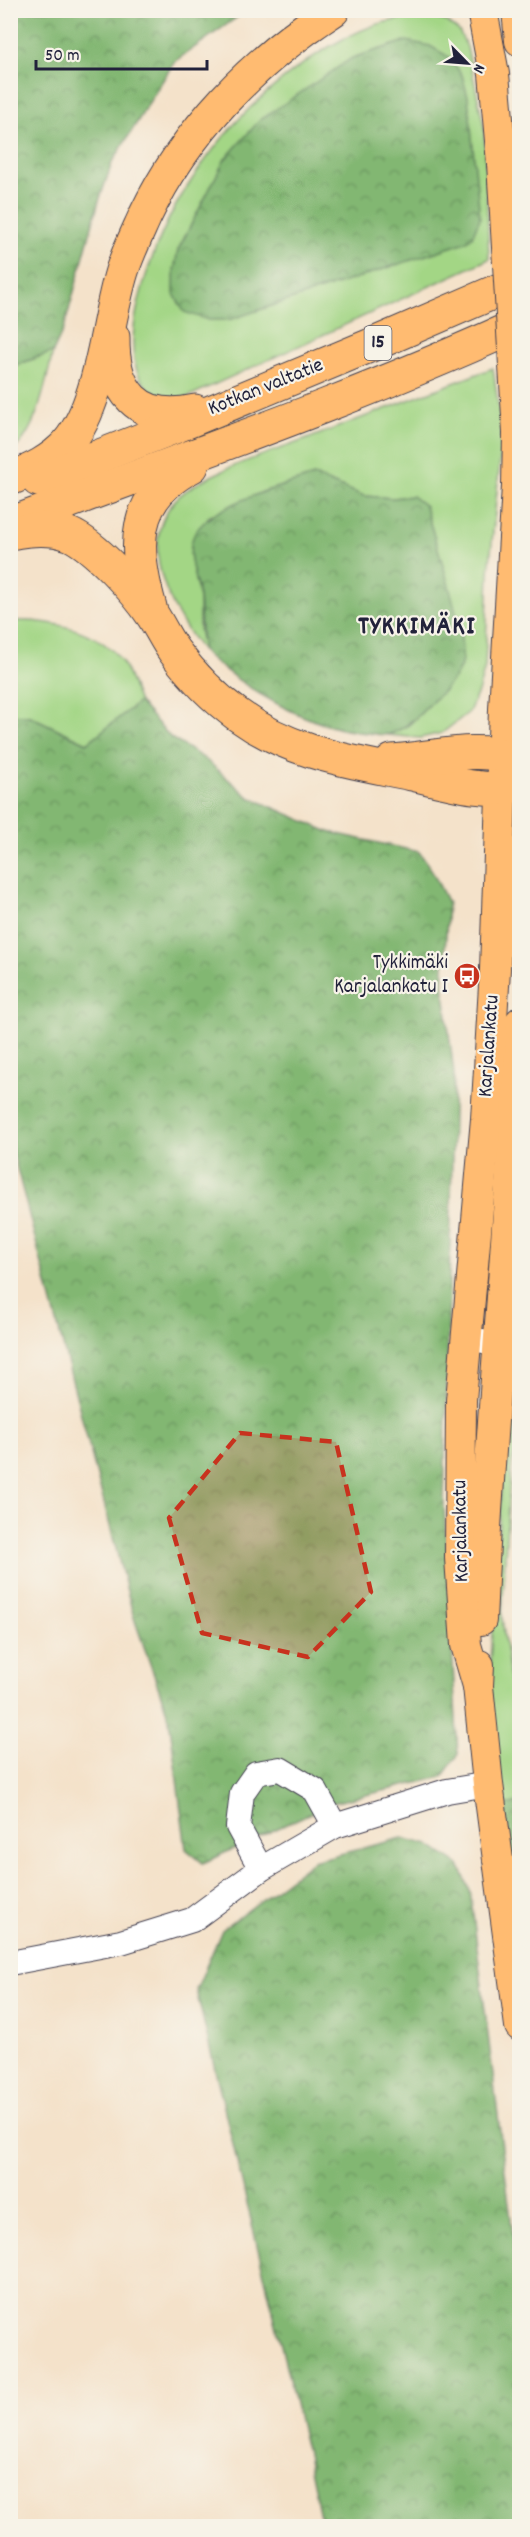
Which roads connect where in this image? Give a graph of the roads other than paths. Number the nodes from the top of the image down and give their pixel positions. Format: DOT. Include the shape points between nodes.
graph roads {
  1 [pos="333,10"];
  2 [pos="357,10"];
  3 [pos="482,10"];
  4 [pos="517,10"];
  5 [pos="519,41"];
  6 [pos="275,54"];
  7 [pos="519,280"];
  8 [pos="113,308"];
  9 [pos="519,324"];
  10 [pos="234,401"];
  11 [pos="265,430"];
  12 [pos="518,433"];
  13 [pos="10,479"];
  14 [pos="10,489"];
  15 [pos="10,524"];
  16 [pos="10,533"];
  17 [pos="152,615"];
  18 [pos="511,758"];
  19 [pos="348,761"];
  20 [pos="511,787"];
  21 [pos="519,1022"];
  22 [pos="466,1339"];
  23 [pos="509,1345"];
  24 [pos="478,1686"];
  25 [pos="488,1784"];
  26 [pos="335,1826"];
  27 [pos="261,1869"];
  28 [pos="10,1963"];
  29 [pos="519,2026"];
  1 -- 6 [label="highway"];
  2 -- 6 [label="highway"];
  3 -- 12 [label="main road, Karjalankatu, bridge" via="494,74 502,163"];
  4 -- 5 [label="main road"];
  6 -- 8 [label="highway" via="206,119 170,172 134,242"];
  7 -- 10 [label="highway, Kotkan valtatie / 15"];
  8 -- 10 [label="highway" via="114,368 127,394 139,405 167,416"];
  8 -- 13 [label="highway" via="89,405 78,428 53,458"];
  9 -- 11 [label="highway, Kotkan valtatie / 15"];
  10 -- 14 [label="highway, Kotkan valtatie / 15"];
  11 -- 15 [label="highway, Kotkan valtatie / 15"];
  11 -- 17 [label="highway" via="170,480 146,510 138,550 140,574"];
  12 -- 18 [label="main road, Karjalankatu"];
  16 -- 17 [label="highway" via="50,530 82,540"];
  17 -- 19 [label="highway" via="190,672 237,715 291,746"];
  18 -- 19 [label="highway" via="466,752 404,760"];
  18 -- 20 [label="main road, Karjalankatu"];
  19 -- 20 [label="highway" via="456,783"];
  20 -- 22 [label="main road, Karjalankatu"];
  21 -- 23 [label="main road, Karjalankatu"];
  22 -- 23 [label="street"];
  22 -- 24 [label="main road, Karjalankatu" via="461,1400 460,1558 466,1644"];
  23 -- 24 [label="main road, Karjalankatu" via="486,1514"];
  24 -- 25 [label="main road, Karjalankatu"];
  25 -- 26 [label="street" via="447,1791"];
  25 -- 29 [label="main road, Karjalankatu"];
  26 -- 27 [label="street"];
  26 -- 27 [label="street" via="315,1790 280,1769 256,1773 242,1793 238,1827"];
  27 -- 28 [label="street" via="192,1920 120,1942"];
}
